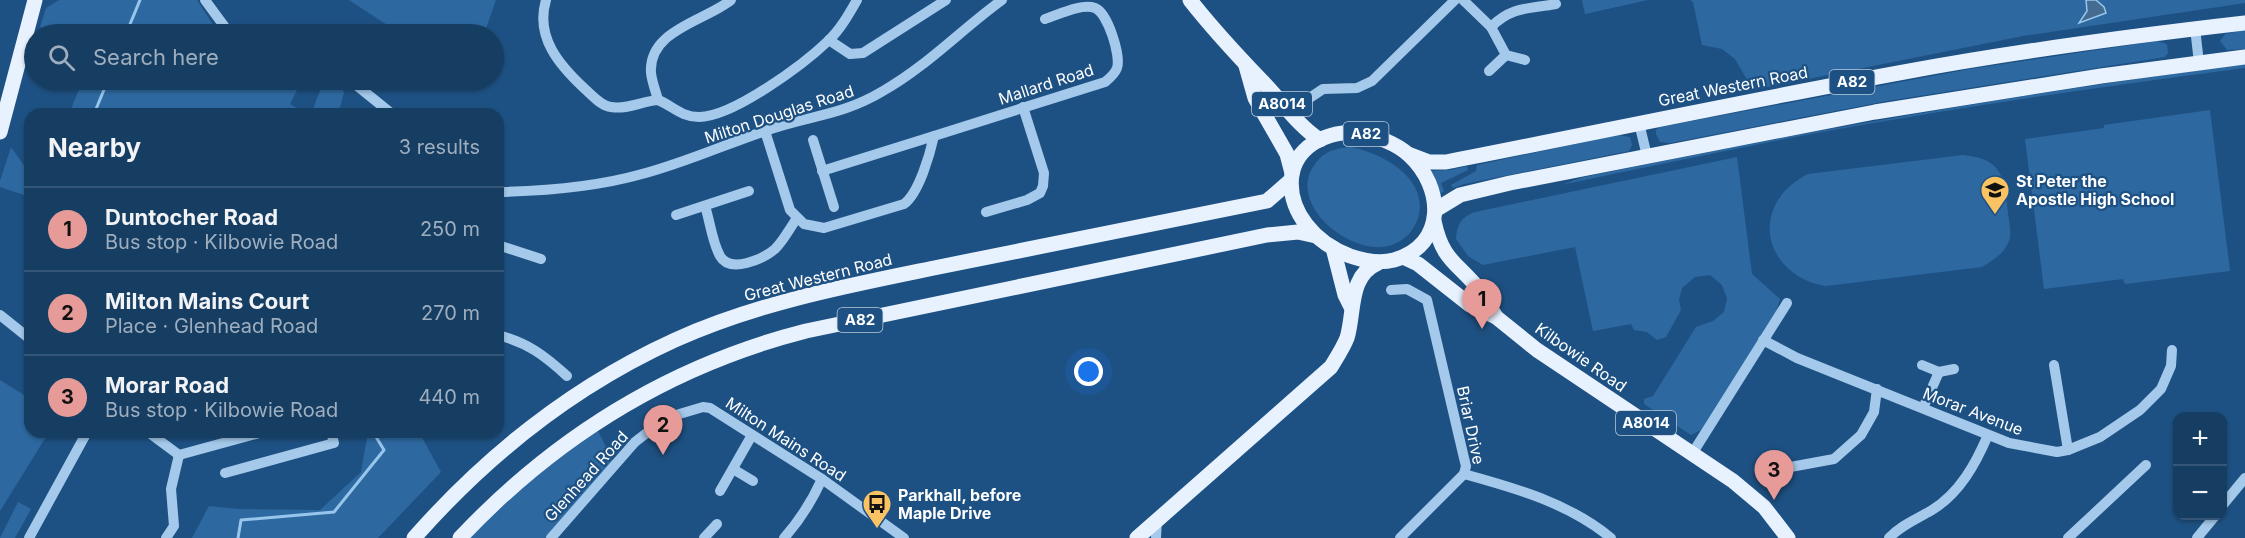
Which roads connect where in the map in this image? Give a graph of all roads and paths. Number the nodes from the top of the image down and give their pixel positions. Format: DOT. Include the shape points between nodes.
graph roads {
  1 [pos="35,0"];
  2 [pos="546,0"];
  3 [pos="731,0"];
  4 [pos="857,0"];
  5 [pos="946,0"];
  6 [pos="1002,0"];
  7 [pos="1190,0"];
  8 [pos="1455,0"];
  9 [pos="1463,0"];
  10 [pos="206,1"];
  11 [pos="1556,4"];
  12 [pos="1045,19"];
  13 [pos="2245,22"];
  14 [pos="28,24"];
  15 [pos="223,24"];
  16 [pos="1491,27"];
  17 [pos="2195,28"];
  18 [pos="24,37"];
  19 [pos="829,40"];
  20 [pos="1506,55"];
  21 [pos="2245,57"];
  22 [pos="1525,60"];
  23 [pos="2199,63"];
  24 [pos="1246,66"];
  25 [pos="1489,71"];
  26 [pos="362,90"];
  27 [pos="1308,99"];
  28 [pos="658,100"];
  29 [pos="1023,107"];
  30 [pos="385,108"];
  31 [pos="2,111"];
  32 [pos="1639,123"];
  33 [pos="765,131"];
  34 [pos="0,132"];
  35 [pos="934,136"];
  36 [pos="813,140"];
  37 [pos="1320,140"];
  38 [pos="1408,154"];
  39 [pos="1647,156"];
  40 [pos="822,171"];
  41 [pos="1291,177"];
  42 [pos="749,191"];
  43 [pos="504,194"];
  44 [pos="705,206"];
  45 [pos="834,207"];
  46 [pos="986,212"];
  47 [pos="676,215"];
  48 [pos="1436,215"];
  49 [pos="798,219"];
  50 [pos="1316,237"];
  51 [pos="504,246"];
  52 [pos="1333,248"];
  53 [pos="1403,257"];
  54 [pos="541,259"];
  55 [pos="1378,263"];
  56 [pos="1391,290"];
  57 [pos="1787,303"];
  58 [pos="1351,307"];
  59 [pos="0,315"];
  60 [pos="1496,317"];
  61 [pos="24,334"];
  62 [pos="504,336"];
  63 [pos="1763,340"];
  64 [pos="2172,350"];
  65 [pos="2054,364"];
  66 [pos="1922,365"];
  67 [pos="1954,369"];
  68 [pos="1939,372"];
  69 [pos="567,376"];
  70 [pos="1877,389"];
  71 [pos="710,408"];
  72 [pos="1923,408"];
  73 [pos="752,435"];
  74 [pos="1988,435"];
  75 [pos="84,438"];
  76 [pos="156,438"];
  77 [pos="241,438"];
  78 [pos="333,438"];
  79 [pos="2068,450"];
  80 [pos="1692,454"];
  81 [pos="179,455"];
  82 [pos="1766,465"];
  83 [pos="2146,465"];
  84 [pos="733,469"];
  85 [pos="225,473"];
  86 [pos="1464,474"];
  87 [pos="2245,478"];
  88 [pos="822,479"];
  89 [pos="753,481"];
  90 [pos="720,490"];
  91 [pos="2227,501"];
  92 [pos="1157,520"];
  93 [pos="2212,520"];
  94 [pos="717,524"];
  95 [pos="29,538"];
  96 [pos="166,538"];
  97 [pos="414,538"];
  98 [pos="460,538"];
  99 [pos="551,538"];
  100 [pos="704,538"];
  101 [pos="784,538"];
  102 [pos="904,538"];
  103 [pos="1137,538"];
  104 [pos="1155,538"];
  105 [pos="1400,538"];
  106 [pos="1611,538"];
  107 [pos="1788,538"];
  108 [pos="1889,538"];
  109 [pos="2068,538"];
  110 [pos="2197,538"];
  1 -- 14 [label="main road"];
  2 -- 28 [label="street" via="543,29 551,51 599,101 618,108"];
  3 -- 28 [label="street" via="659,45 652,57 651,73"];
  4 -- 19 [label="street"];
  5 -- 19 [label="street" via="863,53 850,54"];
  6 -- 33 [label="street, Milton Douglas Road" via="915,70 868,100"];
  7 -- 24 [label="main road, A8014"];
  8 -- 27 [label="street" via="1372,81 1356,88 1323,89"];
  9 -- 16 [label="street"];
  10 -- 15 [label="street"];
  11 -- 16 [label="street" via="1512,11"];
  12 -- 29 [label="street, Mallard Road" via="1081,8 1100,11 1107,19 1118,66 1105,82"];
  13 -- 17 [label="main road, Great Western Road / A82"];
  16 -- 20 [label="street"];
  17 -- 23 [label="street"];
  17 -- 32 [label="main road, Great Western Road / A82" via="1907,71"];
  18 -- 31 [label="main road"];
  19 -- 28 [label="street" via="777,80 720,112 688,116"];
  20 -- 22 [label="street"];
  20 -- 25 [label="street"];
  21 -- 23 [label="main road, A82"];
  23 -- 39 [label="main road, A82" via="1875,112"];
  24 -- 37 [label="main road, A8014" via="1304,129"];
  24 -- 41 [label="main road, A8014" via="1255,98 1287,154"];
  26 -- 30 [label="street"];
  29 -- 35 [label="street, Mallard Road"];
  29 -- 46 [label="street" via="1044,173 1043,186 1040,193 1027,200"];
  31 -- 34 [label="main road"];
  32 -- 38 [label="main road, Great Western Road / A82" via="1446,162 1429,162"];
  32 -- 39 [label="street"];
  33 -- 43 [label="street, Milton Douglas Road" via="632,177"];
  33 -- 49 [label="street" via="790,210"];
  35 -- 40 [label="street, Mallard Road"];
  35 -- 49 [label="street" via="916,187 904,204 824,228"];
  36 -- 40 [label="street"];
  37 -- 38 [label="main road, A82" via="1360,132"];
  37 -- 41 [label="main road, A82" via="1303,153"];
  38 -- 48 [label="main road, A82" via="1428,182"];
  39 -- 48 [label="main road, A82" via="1484,188 1455,197"];
  40 -- 45 [label="street"];
  41 -- 50 [label="main road, A82" via="1293,199"];
  41 -- 97 [label="main road, Great Western Road / A82" via="1267,201 842,287 748,312 700,330 626,364 548,414 470,479"];
  42 -- 44 [label="street"];
  44 -- 47 [label="street"];
  44 -- 49 [label="street" via="720,256 737,265 767,254"];
  48 -- 53 [label="main road, A82" via="1423,242"];
  48 -- 60 [label="main road, A8014" via="1444,251 1481,292"];
  50 -- 52 [label="main road, A82"];
  50 -- 98 [label="main road, A82" via="1298,232 1267,235 806,331 735,353 664,383 594,423 516,483"];
  51 -- 54 [label="street"];
  52 -- 55 [label="main road, A82"];
  52 -- 58 [label="main road"];
  53 -- 55 [label="main road, A82"];
  53 -- 60 [label="main road, Kilbowie Road / A8014" via="1418,264 1470,305"];
  55 -- 58 [label="main road" via="1363,275"];
  56 -- 86 [label="street, Briar Drive" via="1407,289 1426,300 1466,466"];
  57 -- 63 [label="street"];
  58 -- 92 [label="main road" via="1347,336 1331,367"];
  59 -- 61 [label="street"];
  60 -- 80 [label="main road, Kilbowie Road / A8014" via="1537,350"];
  62 -- 69 [label="street" via="543,354"];
  63 -- 70 [label="street, Morar Avenue" via="1797,358"];
  63 -- 80 [label="street"];
  64 -- 79 [label="street, Morar Avenue" via="2171,366 2162,389 2140,410 2100,437"];
  65 -- 79 [label="street"];
  66 -- 68 [label="street"];
  67 -- 68 [label="street"];
  68 -- 72 [label="street"];
  70 -- 72 [label="street, Morar Avenue"];
  70 -- 82 [label="street" via="1874,412 1861,435 1834,459 1785,468"];
  71 -- 73 [label="street, Milton Mains Road"];
  71 -- 99 [label="street, Glenhead Road" via="704,406 666,418 635,442"];
  72 -- 74 [label="street, Morar Avenue"];
  73 -- 84 [label="street"];
  73 -- 88 [label="street, Milton Mains Road"];
  74 -- 79 [label="street, Morar Avenue" via="2009,443 2057,452"];
  74 -- 108 [label="street" via="1965,480 1935,508 1906,523"];
  75 -- 95 [label="street"];
  76 -- 81 [label="street"];
  77 -- 81 [label="street"];
  78 -- 85 [label="street" via="334,443"];
  80 -- 107 [label="main road, Kilbowie Road / A8014" via="1764,507"];
  81 -- 96 [label="street" via="171,489 174,526"];
  83 -- 109 [label="street"];
  84 -- 89 [label="street"];
  84 -- 90 [label="street"];
  86 -- 105 [label="street"];
  86 -- 106 [label="street, Briar Drive" via="1550,502 1593,523"];
  87 -- 91 [label="street"];
  88 -- 101 [label="street" via="813,499"];
  88 -- 102 [label="street, Milton Mains Road"];
  92 -- 103 [label="main road"];
  92 -- 104 [label="street"];
  93 -- 110 [label="street"];
  94 -- 100 [label="street"];
}
